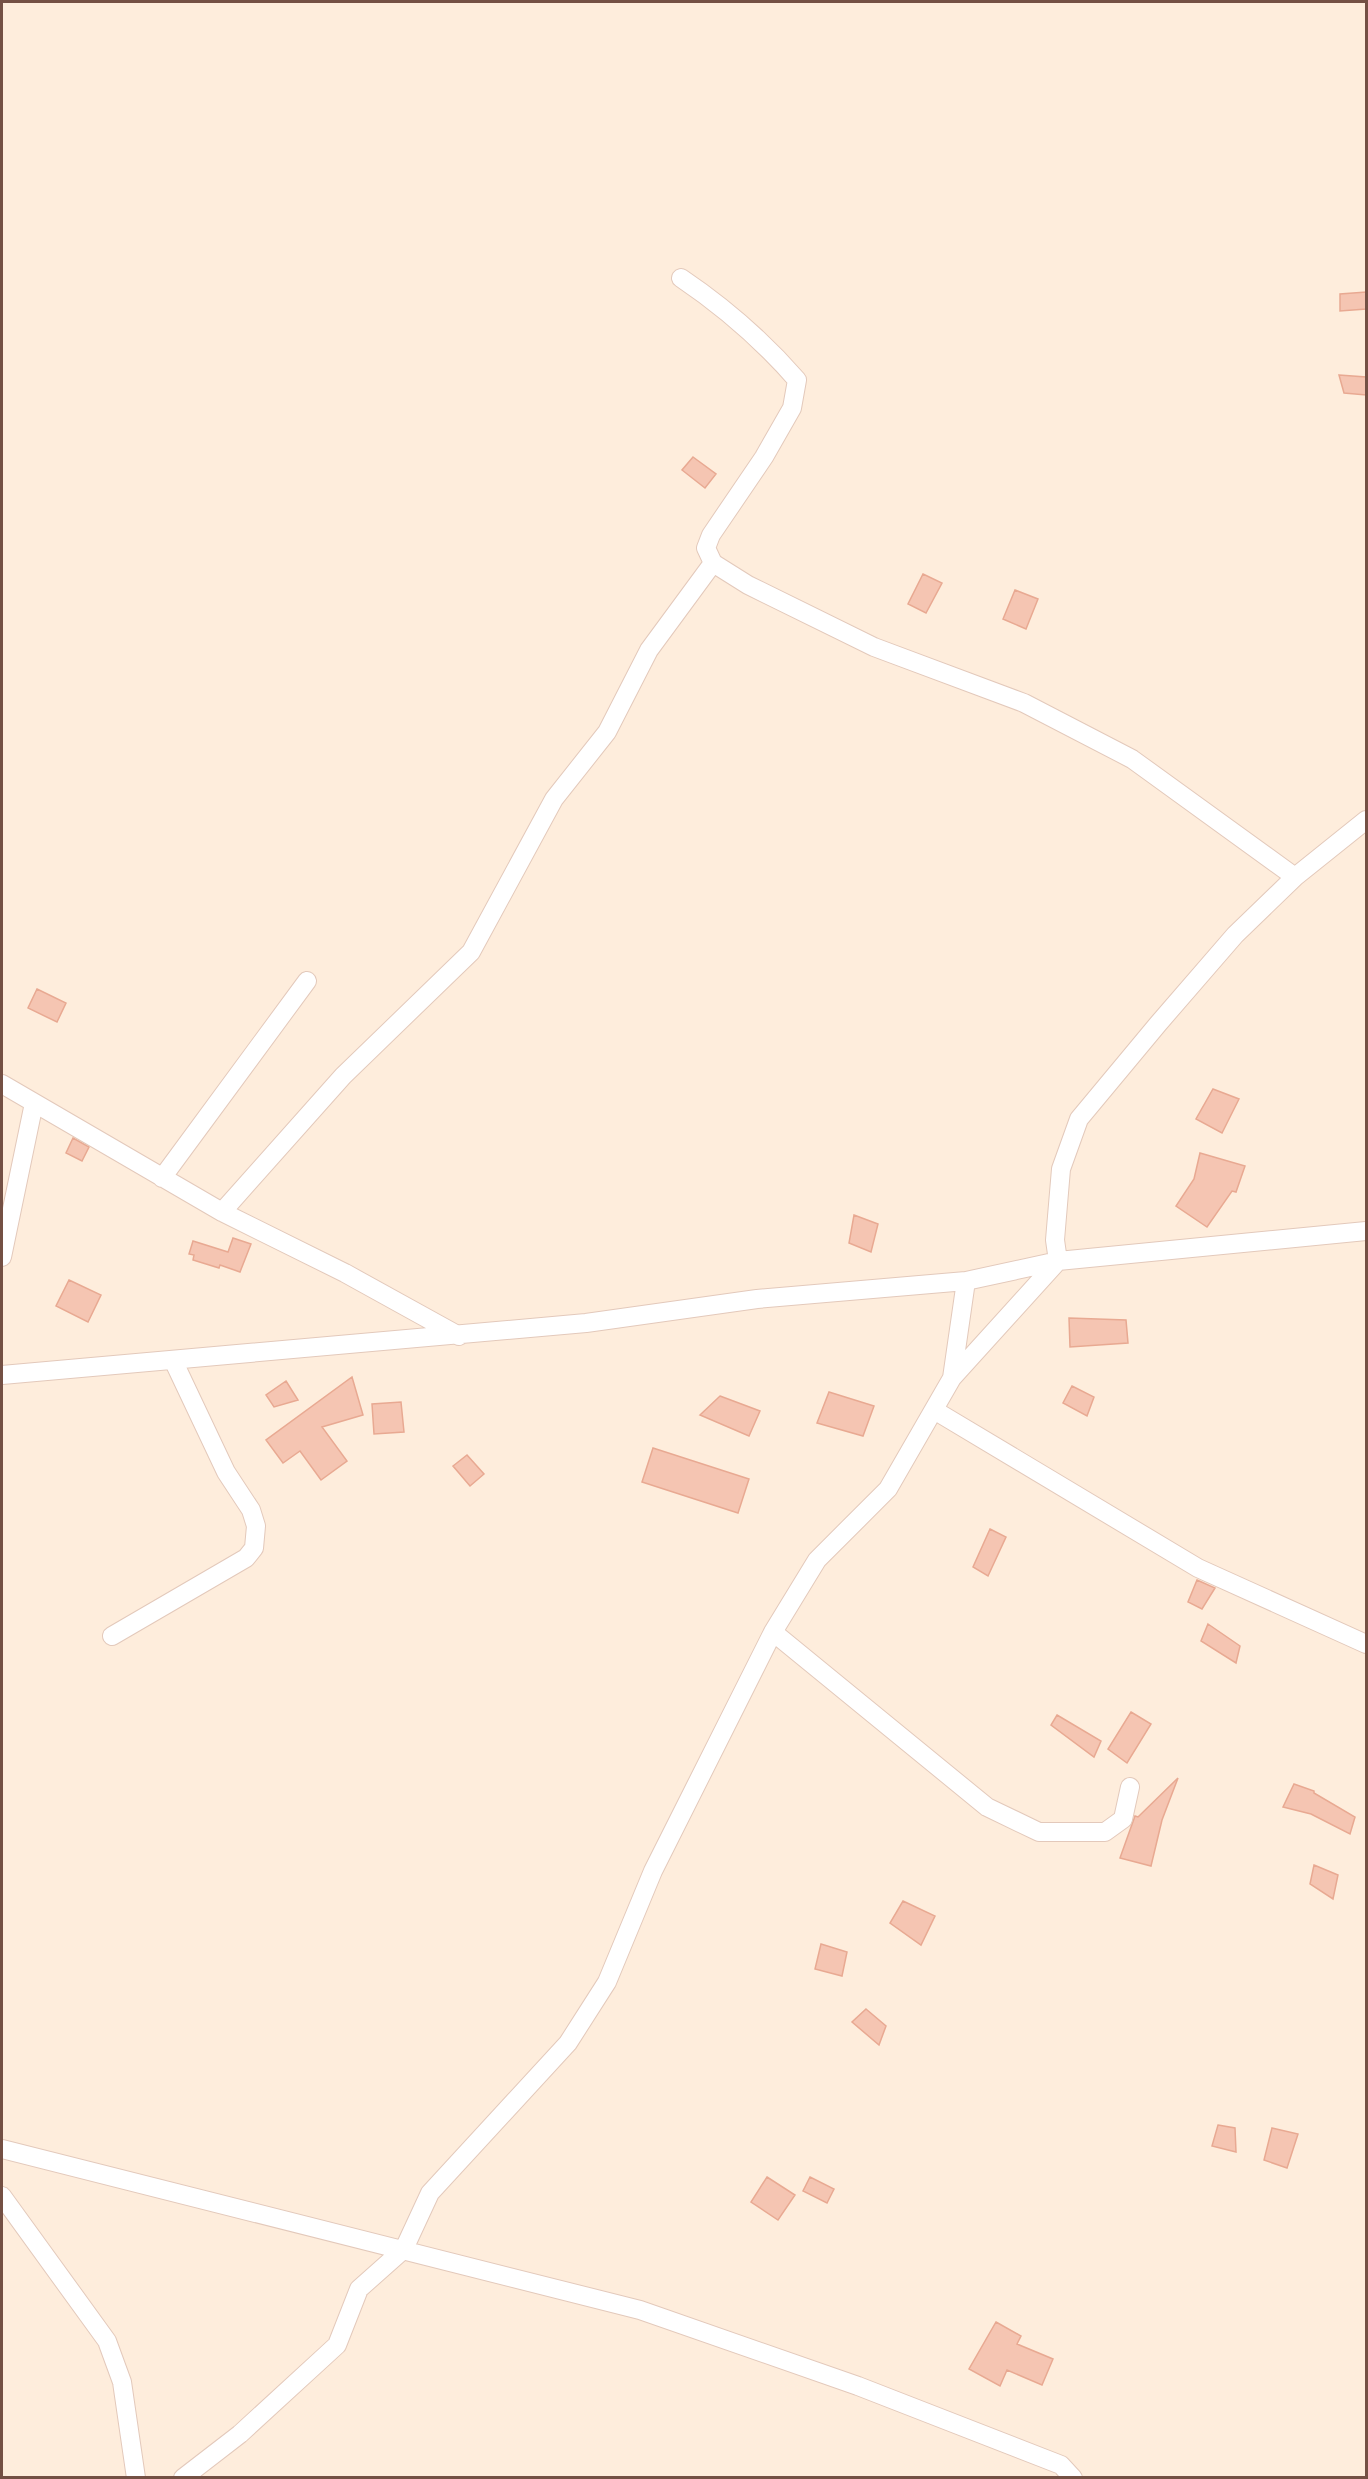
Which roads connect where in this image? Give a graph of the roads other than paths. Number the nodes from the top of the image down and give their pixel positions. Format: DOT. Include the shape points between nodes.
graph roads {
  1 [pos="681,278"];
  2 [pos="713,563"];
  3 [pos="1366,820"];
  4 [pos="1295,877"];
  5 [pos="307,981"];
  6 [pos="2,1084"];
  7 [pos="34,1103"];
  8 [pos="162,1178"];
  9 [pos="222,1212"];
  10 [pos="1366,1231"];
  11 [pos="2,1257"];
  12 [pos="1058,1261"];
  13 [pos="966,1281"];
  14 [pos="459,1336"];
  15 [pos="173,1360"];
  16 [pos="2,1375"];
  17 [pos="952,1378"];
  18 [pos="934,1410"];
  19 [pos="773,1632"];
  20 [pos="112,1636"];
  21 [pos="1366,1644"];
  22 [pos="1130,1787"];
  23 [pos="2,2149"];
  24 [pos="2,2196"];
  25 [pos="404,2249"];
  26 [pos="136,2478"];
  27 [pos="183,2478"];
  28 [pos="1073,2478"];
  1 -- 2 [label="street" via="714,300 797,380 792,408 711,535 706,548"];
  2 -- 4 [label="street" via="748,585 874,647 1024,703 1132,759"];
  2 -- 9 [label="street" via="649,650 607,732 554,799 471,952 343,1076"];
  3 -- 4 [label="street"];
  4 -- 12 [label="street" via="1235,935 1080,1119 1061,1169 1055,1240"];
  5 -- 8 [label="street"];
  6 -- 7 [label="street"];
  7 -- 8 [label="street"];
  7 -- 11 [label="street"];
  8 -- 9 [label="street"];
  9 -- 14 [label="street"];
  10 -- 12 [label="street"];
  12 -- 13 [label="street"];
  12 -- 17 [label="street"];
  13 -- 14 [label="street" via="757,1299"];
  13 -- 17 [label="street"];
  14 -- 15 [label="street"];
  15 -- 16 [label="street"];
  15 -- 20 [label="street" via="226,1472 251,1510 256,1526 254,1548 246,1557"];
  17 -- 18 [label="street"];
  18 -- 19 [label="street" via="888,1489 818,1560"];
  18 -- 21 [label="street" via="1198,1568"];
  19 -- 22 [label="street" via="987,1807 1039,1832 1105,1832 1123,1819"];
  19 -- 25 [label="street" via="653,1871 607,1982 568,2043 430,2193"];
  23 -- 25 [label="street"];
  24 -- 26 [label="street" via="107,2341 122,2382"];
  25 -- 27 [label="street" via="359,2289 337,2345 240,2434"];
  25 -- 28 [label="street" via="640,2310 858,2386 1061,2465"];
}
